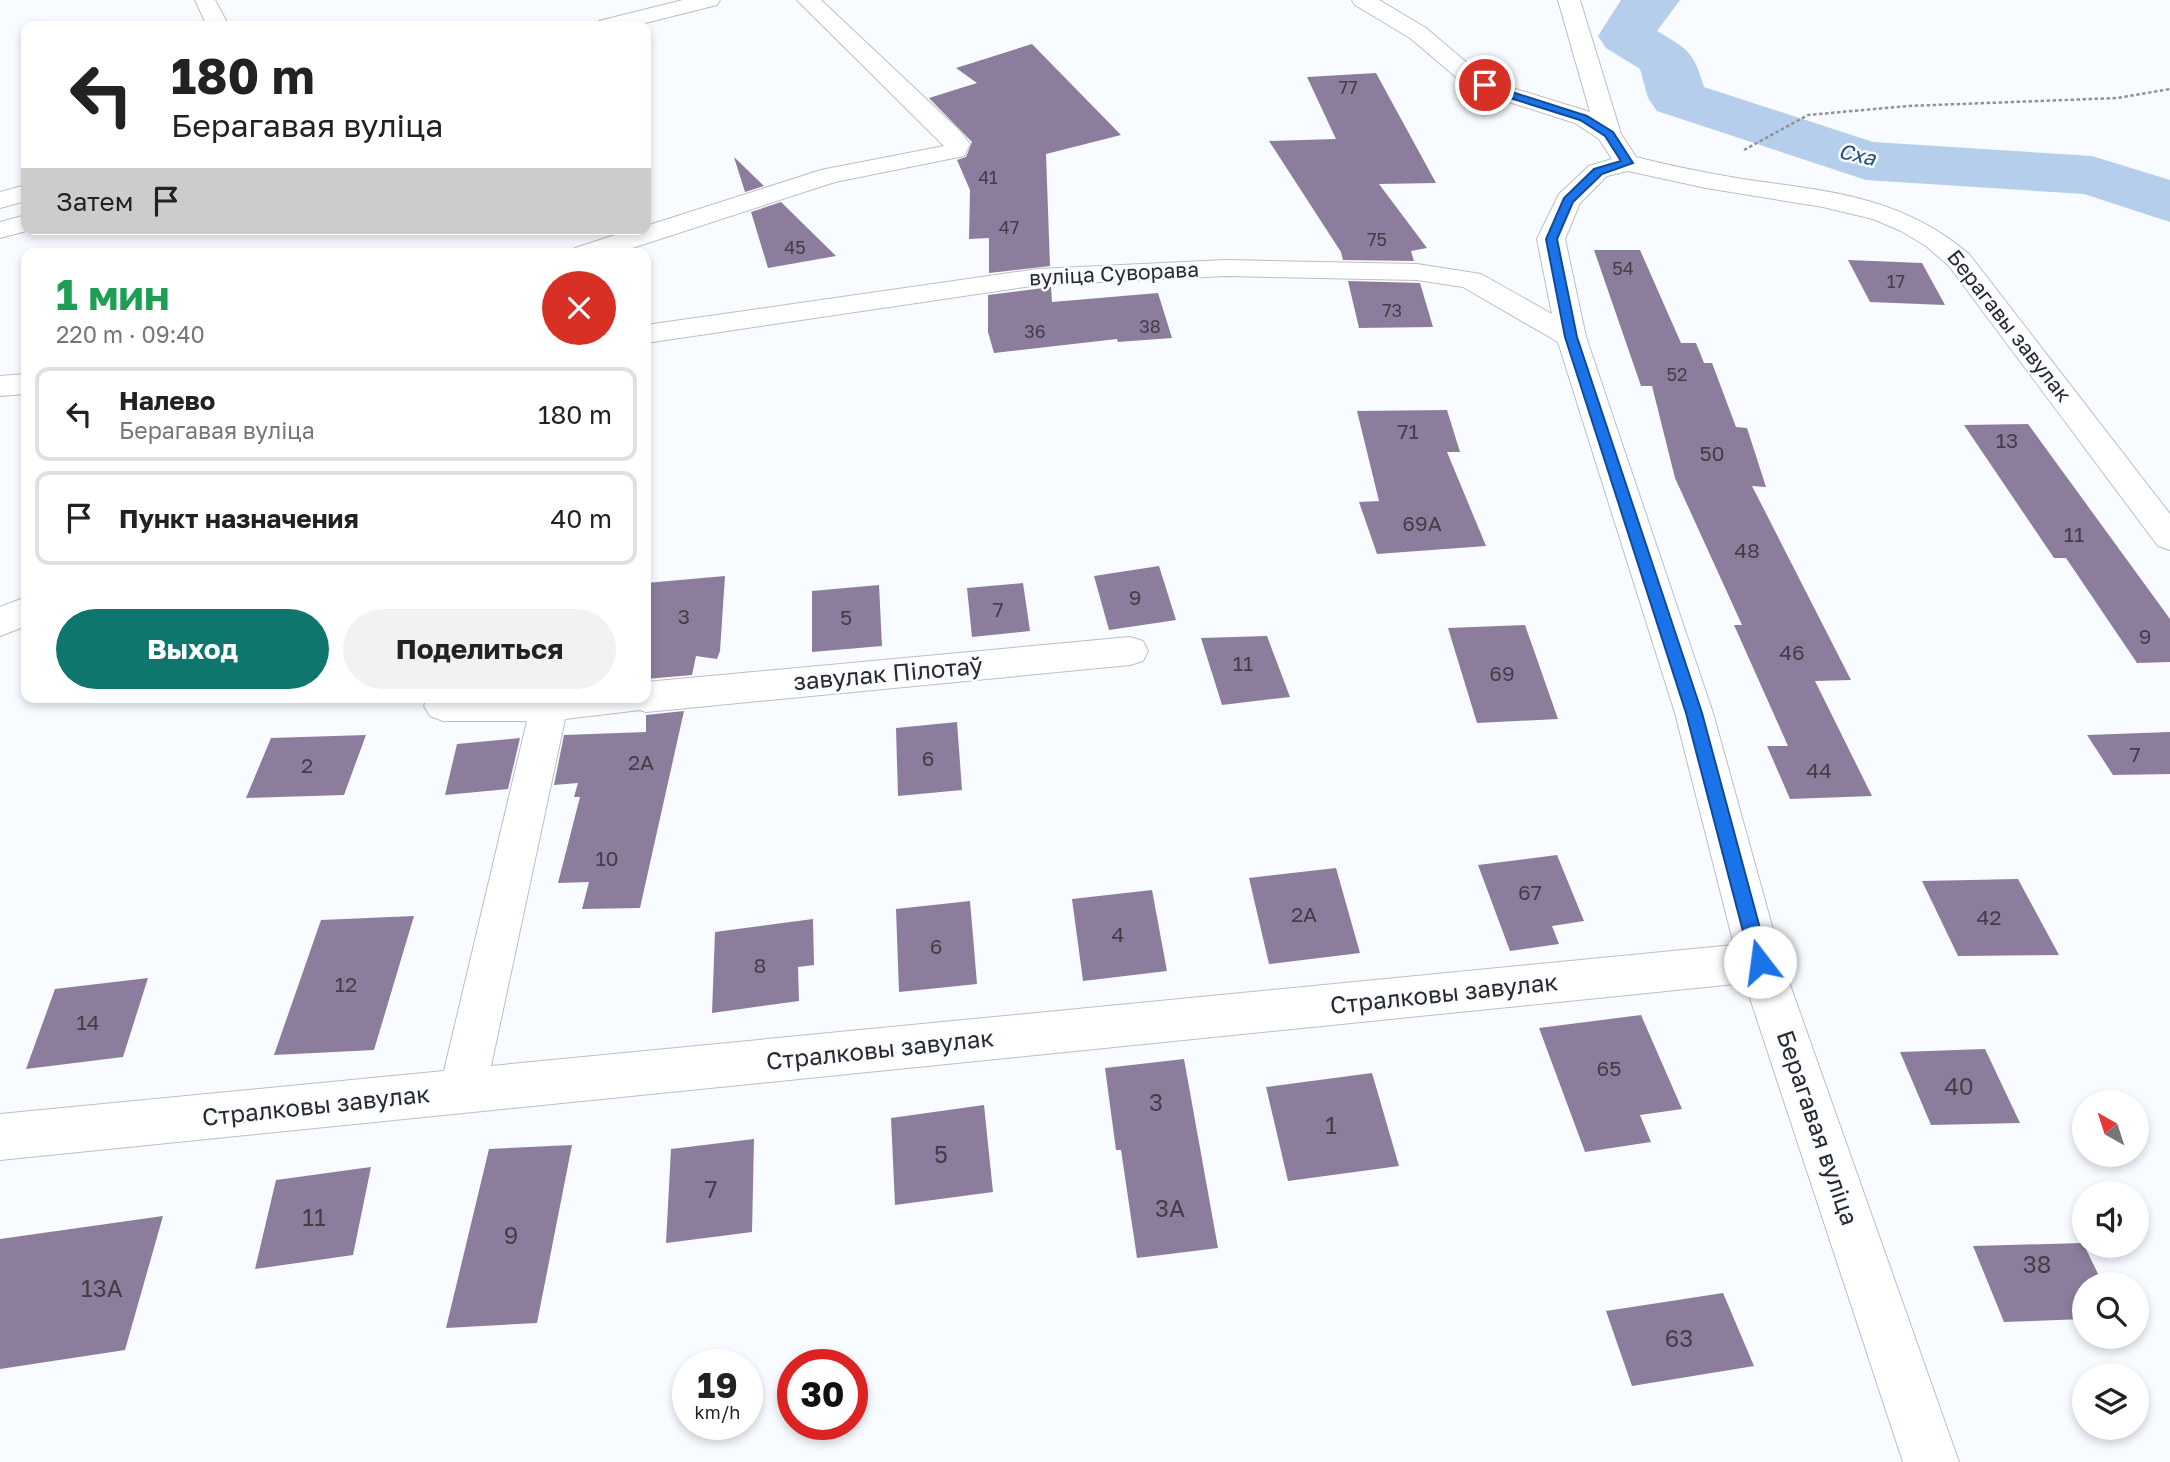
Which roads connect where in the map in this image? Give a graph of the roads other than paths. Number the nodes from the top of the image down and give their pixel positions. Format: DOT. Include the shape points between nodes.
graph roads {
  1 [pos="607,0"];
  2 [pos="711,0"];
  3 [pos="808,0"];
  4 [pos="1363,0"];
  5 [pos="1569,0"];
  6 [pos="205,2"];
  7 [pos="215,21"];
  8 [pos="611,21"];
  9 [pos="628,21"];
  10 [pos="651,37"];
  11 [pos="1618,148"];
  12 [pos="21,195"];
  13 [pos="0,201"];
  14 [pos="21,224"];
  15 [pos="0,230"];
  16 [pos="651,233"];
  17 [pos="644,235"];
  18 [pos="604,248"];
  19 [pos="651,333"];
  20 [pos="1571,337"];
  21 [pos="21,384"];
  22 [pos="0,386"];
  23 [pos="2170,538"];
  24 [pos="21,612"];
  25 [pos="0,623"];
  26 [pos="1130,652"];
  27 [pos="651,697"];
  28 [pos="580,703"];
  29 [pos="443,706"];
  30 [pos="549,706"];
  31 [pos="1760,962"];
  32 [pos="462,1091"];
  33 [pos="0,1137"];
  34 [pos="1931,1462"];
  1 -- 8 [label="street"];
  2 -- 9 [label="street"];
  2 -- 10 [label="street"];
  3 -- 16 [label="street" via="950,135 957,144 955,151 830,175"];
  4 -- 11 [label="street" via="1418,33 1471,78 1584,118"];
  5 -- 11 [label="street"];
  6 -- 7 [label="street"];
  11 -- 20 [label="street, Берагавая вуліца" via="1568,200 1551,239"];
  11 -- 23 [label="street, Берагавы завулак" via="1703,181 1858,206 1894,217 1945,245"];
  12 -- 13 [label="street"];
  14 -- 15 [label="street"];
  17 -- 18 [label="street"];
  19 -- 20 [label="street, вуліца Суворава" via="1038,278 1226,268 1417,272 1471,280"];
  20 -- 31 [label="street, Берагавая вуліца" via="1694,713"];
  21 -- 22 [label="street"];
  24 -- 25 [label="street"];
  26 -- 27 [label="street, завулак Пілотаў"];
  28 -- 30 [label="street"];
  29 -- 30 [label="street"];
  30 -- 32 [label="street"];
  31 -- 32 [label="street, Стралковы завулак"];
  31 -- 34 [label="street, Берагавая вуліца"];
  32 -- 33 [label="street, Стралковы завулак"];
}
